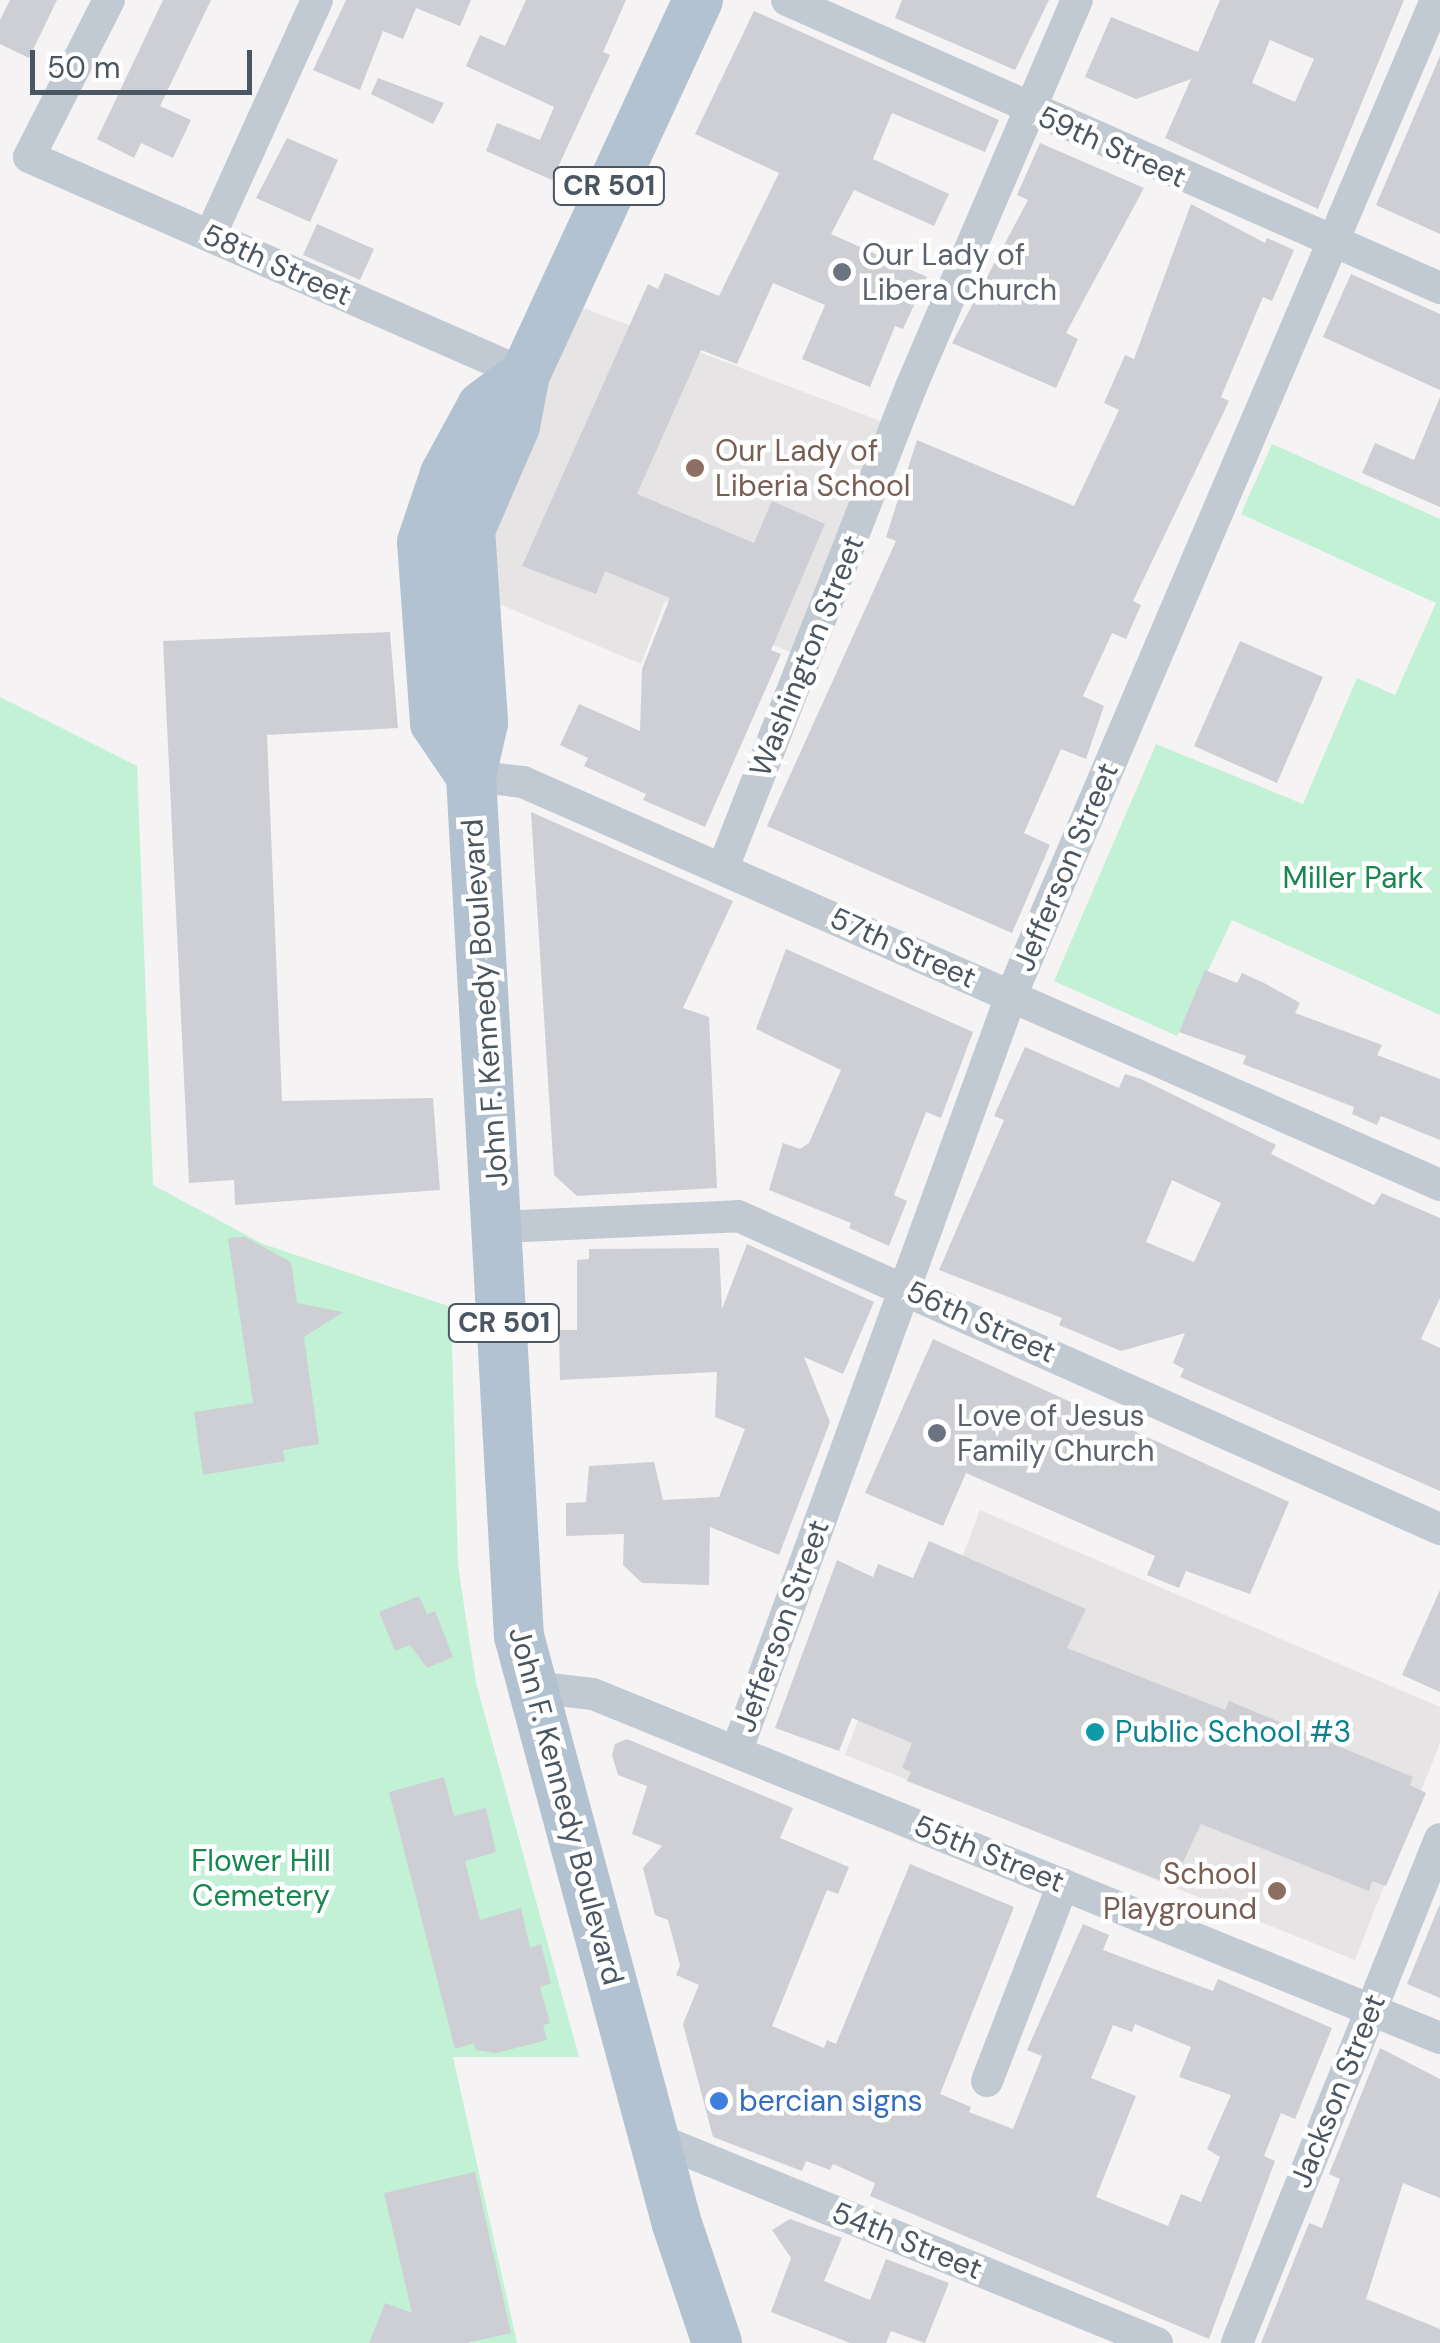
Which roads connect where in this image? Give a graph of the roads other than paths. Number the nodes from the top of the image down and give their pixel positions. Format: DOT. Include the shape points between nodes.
graph roads {
  1 [pos="109,0"];
  2 [pos="317,0"];
  3 [pos="698,0"];
  4 [pos="787,0"];
  5 [pos="1076,0"];
  6 [pos="1436,0"];
  7 [pos="1027,109"];
  8 [pos="210,236"];
  9 [pos="1332,242"];
  10 [pos="1440,288"];
  11 [pos="525,374"];
  12 [pos="471,776"];
  13 [pos="723,868"];
  14 [pos="1011,996"];
  15 [pos="1440,1185"];
  16 [pos="500,1227"];
  17 [pos="905,1287"];
  18 [pos="1440,1529"];
  19 [pos="533,1687"];
  20 [pos="737,1750"];
  21 [pos="1440,1838"];
  22 [pos="1064,1884"];
  23 [pos="1371,2010"];
  24 [pos="1440,2038"];
  25 [pos="987,2080"];
  26 [pos="657,2139"];
  27 [pos="717,2343"];
  28 [pos="1157,2343"];
  29 [pos="1237,2343"];
  1 -- 8 [label="street, 58th Street" via="28,157"];
  2 -- 8 [label="street"];
  3 -- 11 [label="main road, John F. Kennedy Boulevard / CR 501"];
  4 -- 7 [label="street, 59th Street"];
  5 -- 7 [label="street, Washington Street"];
  6 -- 9 [label="street, Jefferson Street"];
  7 -- 9 [label="street, 59th Street"];
  7 -- 13 [label="street, Washington Street"];
  8 -- 11 [label="street, 58th Street"];
  9 -- 10 [label="street, 59th Street"];
  9 -- 14 [label="street, Jefferson Street"];
  11 -- 12 [label="main road, John F. Kennedy Boulevard / CR 501" via="515,426 470,530 483,723"];
  12 -- 13 [label="street, 57th Street" via="523,782"];
  12 -- 16 [label="main road, John F. Kennedy Boulevard / CR 501"];
  13 -- 14 [label="street, 57th Street"];
  14 -- 15 [label="street, 57th Street"];
  14 -- 17 [label="street, Jefferson Street"];
  16 -- 17 [label="street, 56th Street" via="738,1216"];
  16 -- 19 [label="main road, John F. Kennedy Boulevard / CR 501" via="512,1588"];
  17 -- 18 [label="street, 56th Street"];
  17 -- 20 [label="street, Jefferson Street"];
  19 -- 20 [label="street, 55th Street" via="593,1694"];
  19 -- 26 [label="main road, John F. Kennedy Boulevard / CR 501"];
  20 -- 22 [label="street, 55th Street"];
  21 -- 23 [label="street, Jackson Street"];
  22 -- 23 [label="street, 55th Street"];
  22 -- 25 [label="street"];
  23 -- 24 [label="street, 55th Street"];
  23 -- 29 [label="street, Jackson Street"];
  26 -- 27 [label="main road, John F. Kennedy Boulevard / CR 501"];
  26 -- 28 [label="street, 54th Street"];
}
